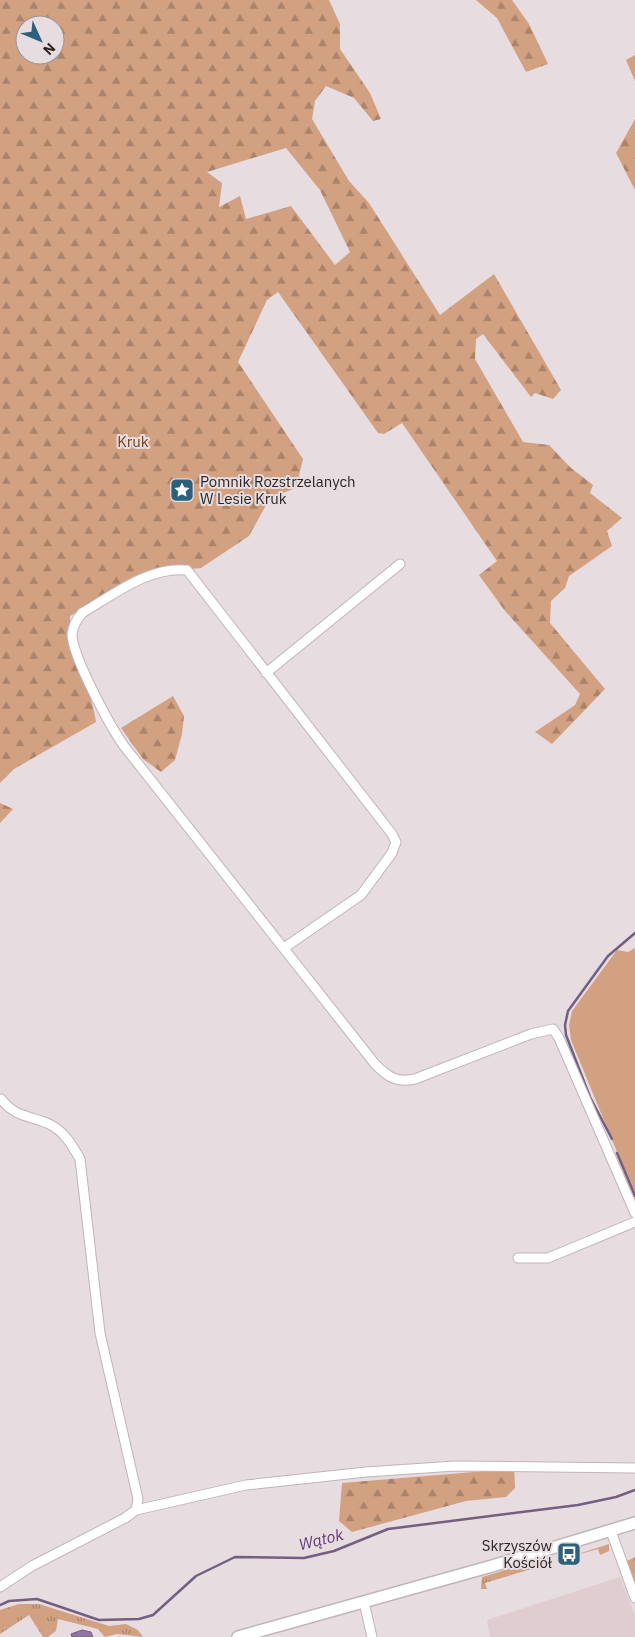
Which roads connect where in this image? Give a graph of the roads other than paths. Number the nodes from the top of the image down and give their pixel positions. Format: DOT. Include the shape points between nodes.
graph roads {
  1 [pos="400,564"];
  2 [pos="266,673"];
  3 [pos="284,948"];
  4 [pos="2,1099"];
  5 [pos="635,1214"];
  6 [pos="635,1222"];
  7 [pos="518,1258"];
  8 [pos="635,1468"];
  9 [pos="136,1510"];
  10 [pos="635,1523"];
  11 [pos="610,1531"];
  12 [pos="0,1587"];
  13 [pos="635,1598"];
  14 [pos="364,1602"];
  15 [pos="238,1637"];
  16 [pos="372,1637"];
  1 -- 2 [label="street"];
  2 -- 3 [label="street" via="396,842 392,853 361,895"];
  2 -- 3 [label="street" via="187,570 164,571 140,580 82,613 72,633 86,675 112,729"];
  3 -- 5 [label="street" via="375,1064 396,1081 415,1079 531,1034 553,1029"];
  4 -- 9 [label="street" via="15,1113 54,1127 67,1138 80,1159 100,1333 138,1500"];
  6 -- 7 [label="street" via="548,1258"];
  8 -- 9 [label="street" via="455,1466 366,1472 246,1485"];
  9 -- 12 [label="street" via="32,1566"];
  10 -- 11 [label="street"];
  11 -- 13 [label="street"];
  11 -- 14 [label="street"];
  14 -- 15 [label="street"];
  14 -- 16 [label="street"];
}
